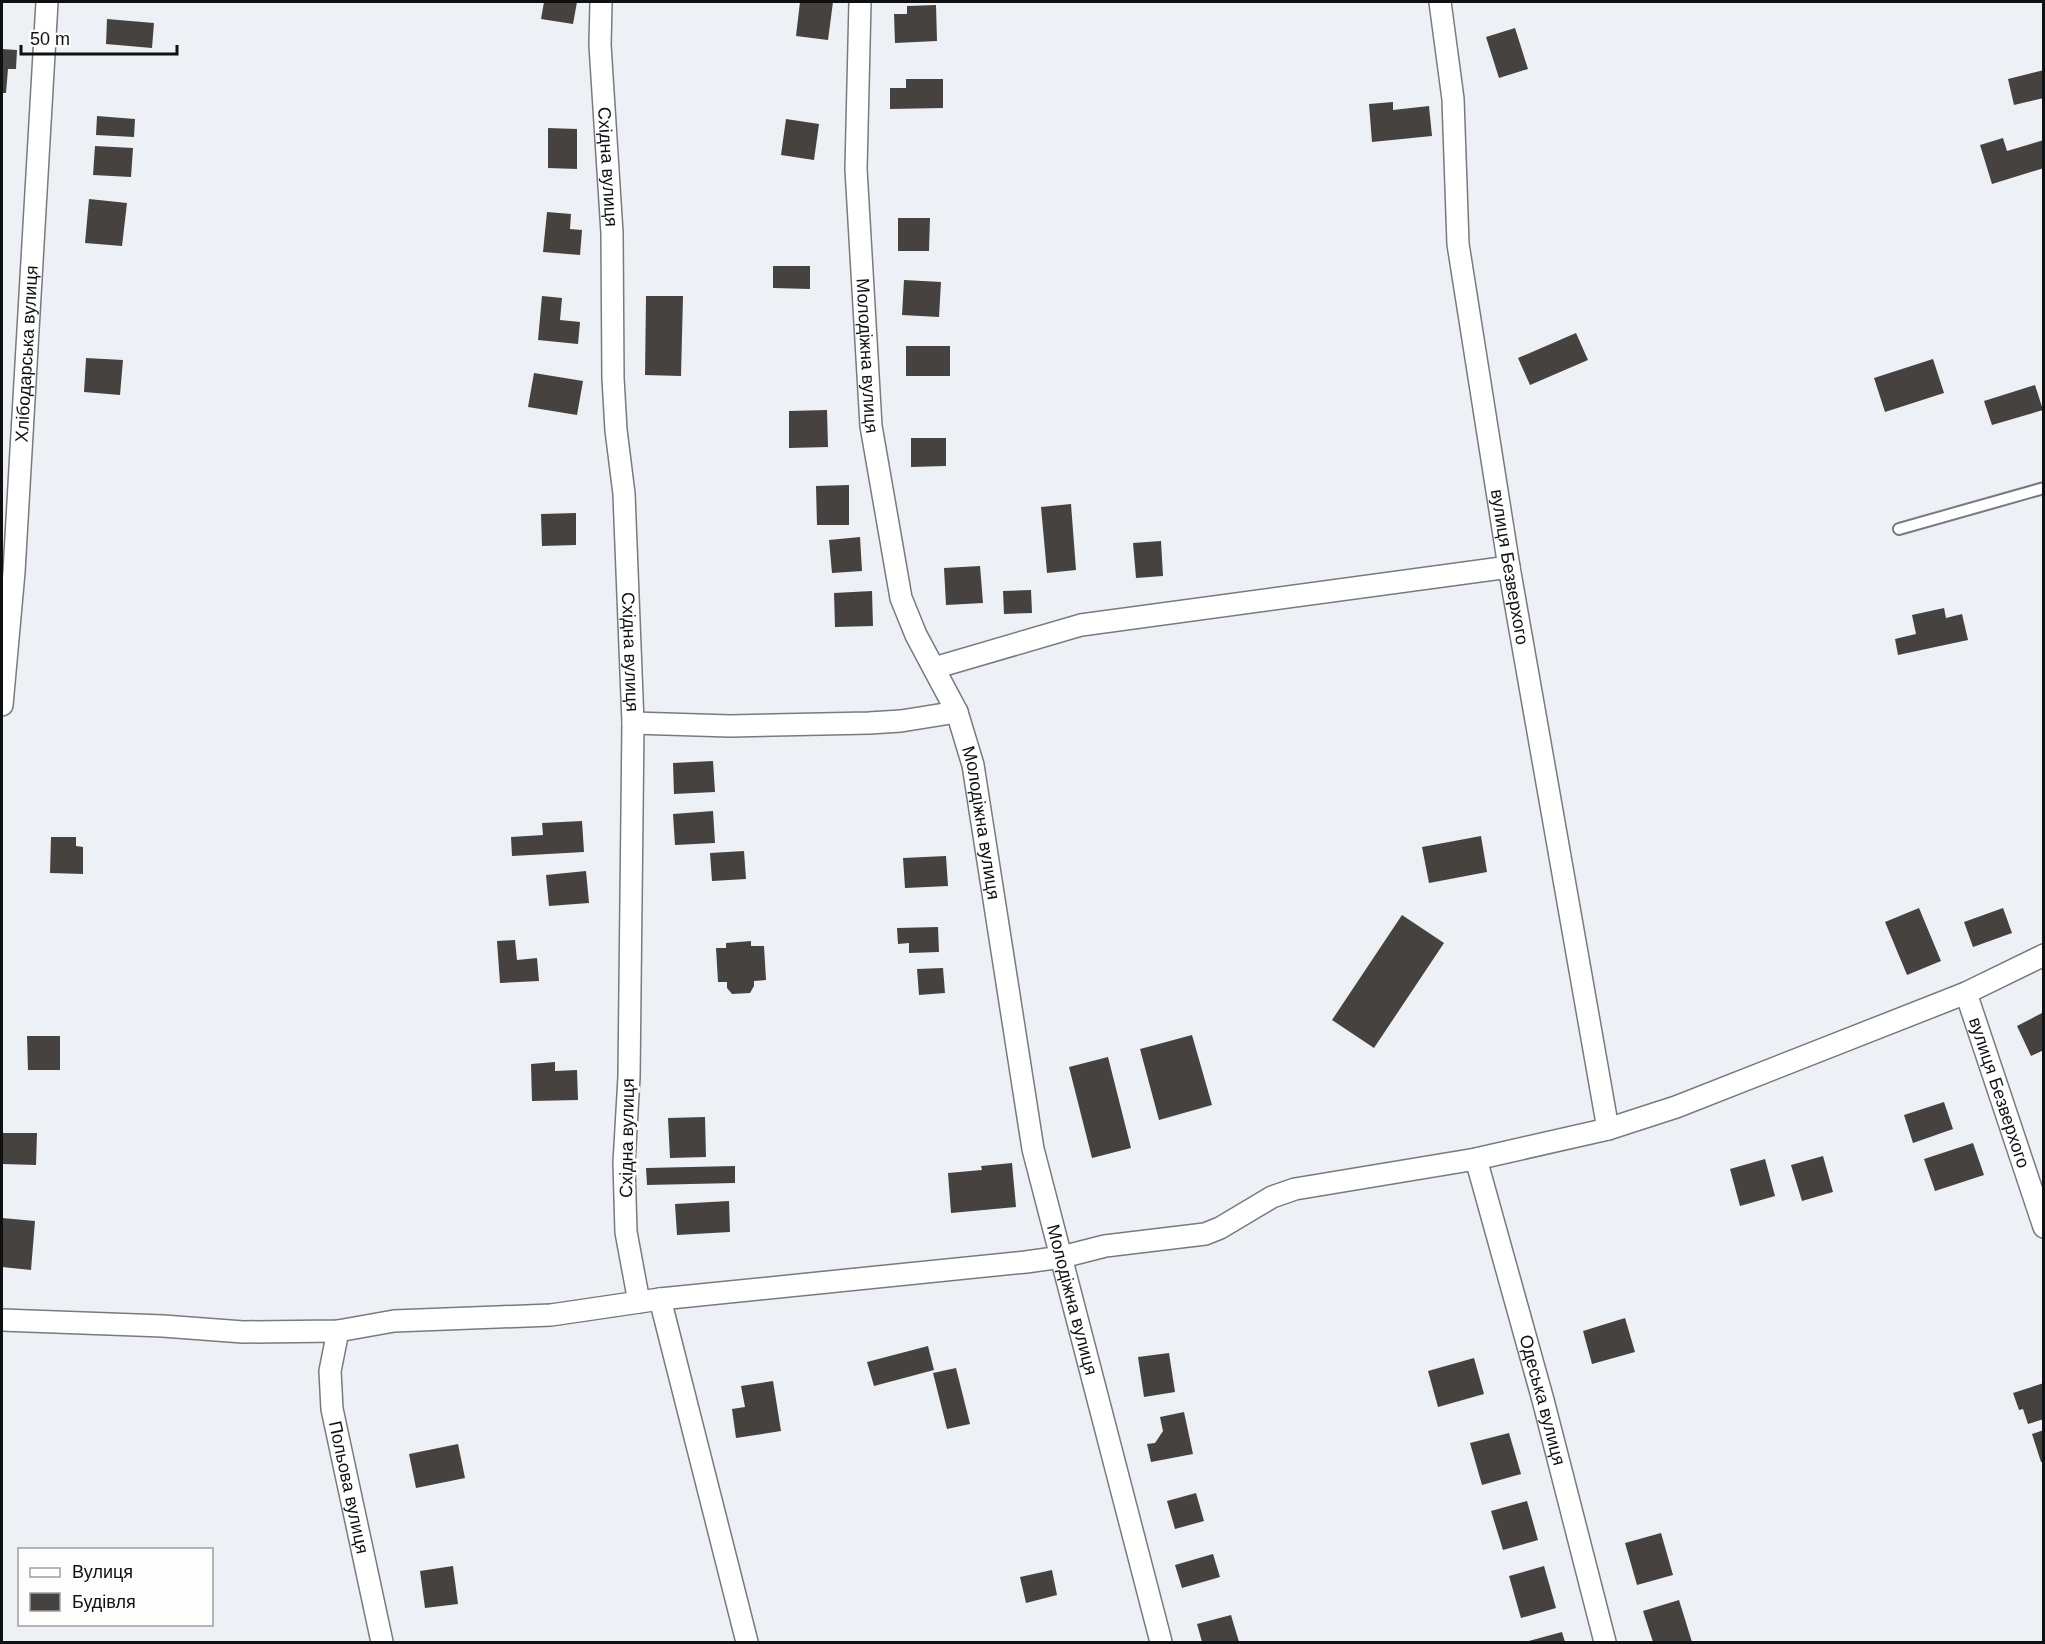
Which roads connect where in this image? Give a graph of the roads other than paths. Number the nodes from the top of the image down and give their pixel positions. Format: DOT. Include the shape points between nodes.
graph roads {
  1 [pos="47,2"];
  2 [pos="601,2"];
  3 [pos="860,2"];
  4 [pos="1440,2"];
  5 [pos="2043,488"];
  6 [pos="1899,529"];
  7 [pos="1509,567"];
  8 [pos="934,668"];
  9 [pos="2,705"];
  10 [pos="957,712"];
  11 [pos="633,723"];
  12 [pos="2043,955"];
  13 [pos="1966,993"];
  14 [pos="1608,1129"];
  15 [pos="1476,1159"];
  16 [pos="2043,1227"];
  17 [pos="1062,1257"];
  18 [pos="660,1299"];
  19 [pos="639,1302"];
  20 [pos="2,1320"];
  21 [pos="338,1331"];
  22 [pos="381,1642"];
  23 [pos="747,1642"];
  24 [pos="1161,1642"];
  25 [pos="1605,1642"];
  1 -- 9 [label="street, Хлібодарська вулиця" via="14,572"];
  2 -- 11 [label="street, Східна вулиця" via="600,45 612,233 613,378 624,494"];
  3 -- 8 [label="street, Молодіжна вулиця" via="856,169 868,405 901,598"];
  4 -- 7 [label="street, вулиця Безверхого" via="1453,99 1458,244"];
  5 -- 6 [label="lane"];
  7 -- 8 [label="street" via="1081,625"];
  7 -- 14 [label="street, вулиця Безверхого"];
  8 -- 10 [label="street, Молодіжна вулиця"];
  10 -- 11 [label="street" via="869,723"];
  10 -- 17 [label="street, Молодіжна вулиця" via="973,765 1033,1149"];
  11 -- 19 [label="street, Східна вулиця" via="629,1077 624,1163 626,1232"];
  12 -- 13 [label="street"];
  13 -- 14 [label="street" via="1676,1107"];
  13 -- 16 [label="street, вулиця Безверхого"];
  14 -- 15 [label="street"];
  15 -- 17 [label="street" via="1294,1188 1205,1234 1105,1246"];
  15 -- 25 [label="street, Одеська вулиця"];
  17 -- 18 [label="street"];
  17 -- 24 [label="street, Молодіжна вулиця"];
  18 -- 19 [label="street"];
  18 -- 23 [label="street"];
  19 -- 21 [label="street" via="551,1315 394,1321"];
  20 -- 21 [label="street" via="243,1332"];
  21 -- 22 [label="street, Польова вулиця" via="330,1371 332,1409"];
}
